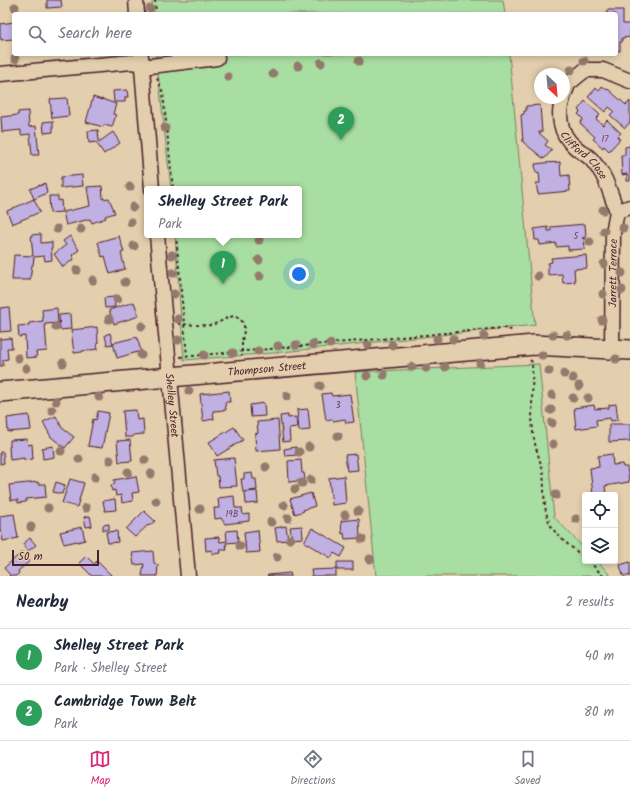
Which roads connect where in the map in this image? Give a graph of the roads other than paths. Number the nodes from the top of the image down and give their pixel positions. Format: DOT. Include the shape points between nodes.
graph roads {
  1 [pos="136,0"];
  2 [pos="137,12"];
  3 [pos="217,58"];
  4 [pos="141,59"];
  5 [pos="0,74"];
  6 [pos="630,81"];
  7 [pos="570,82"];
  8 [pos="561,104"];
  9 [pos="152,186"];
  10 [pos="624,209"];
  11 [pos="157,238"];
  12 [pos="621,350"];
  13 [pos="170,377"];
  14 [pos="0,392"];
  15 [pos="188,576"];
  1 -- 2 [label="street"];
  3 -- 4 [label="street" via="150,66"];
  4 -- 5 [label="street" via="132,62"];
  4 -- 9 [label="street"];
  6 -- 7 [label="street" via="603,70 585,70"];
  8 -- 10 [label="street, Clifford Close" via="560,118 565,136 600,170"];
  10 -- 12 [label="street, Jarrett Terrace" via="613,233"];
  11 -- 13 [label="street, Shelley Street"];
  12 -- 13 [label="street, Thompson Street"];
  13 -- 14 [label="street, Thompson Street"];
  13 -- 15 [label="street, Shelley Street"];
}
